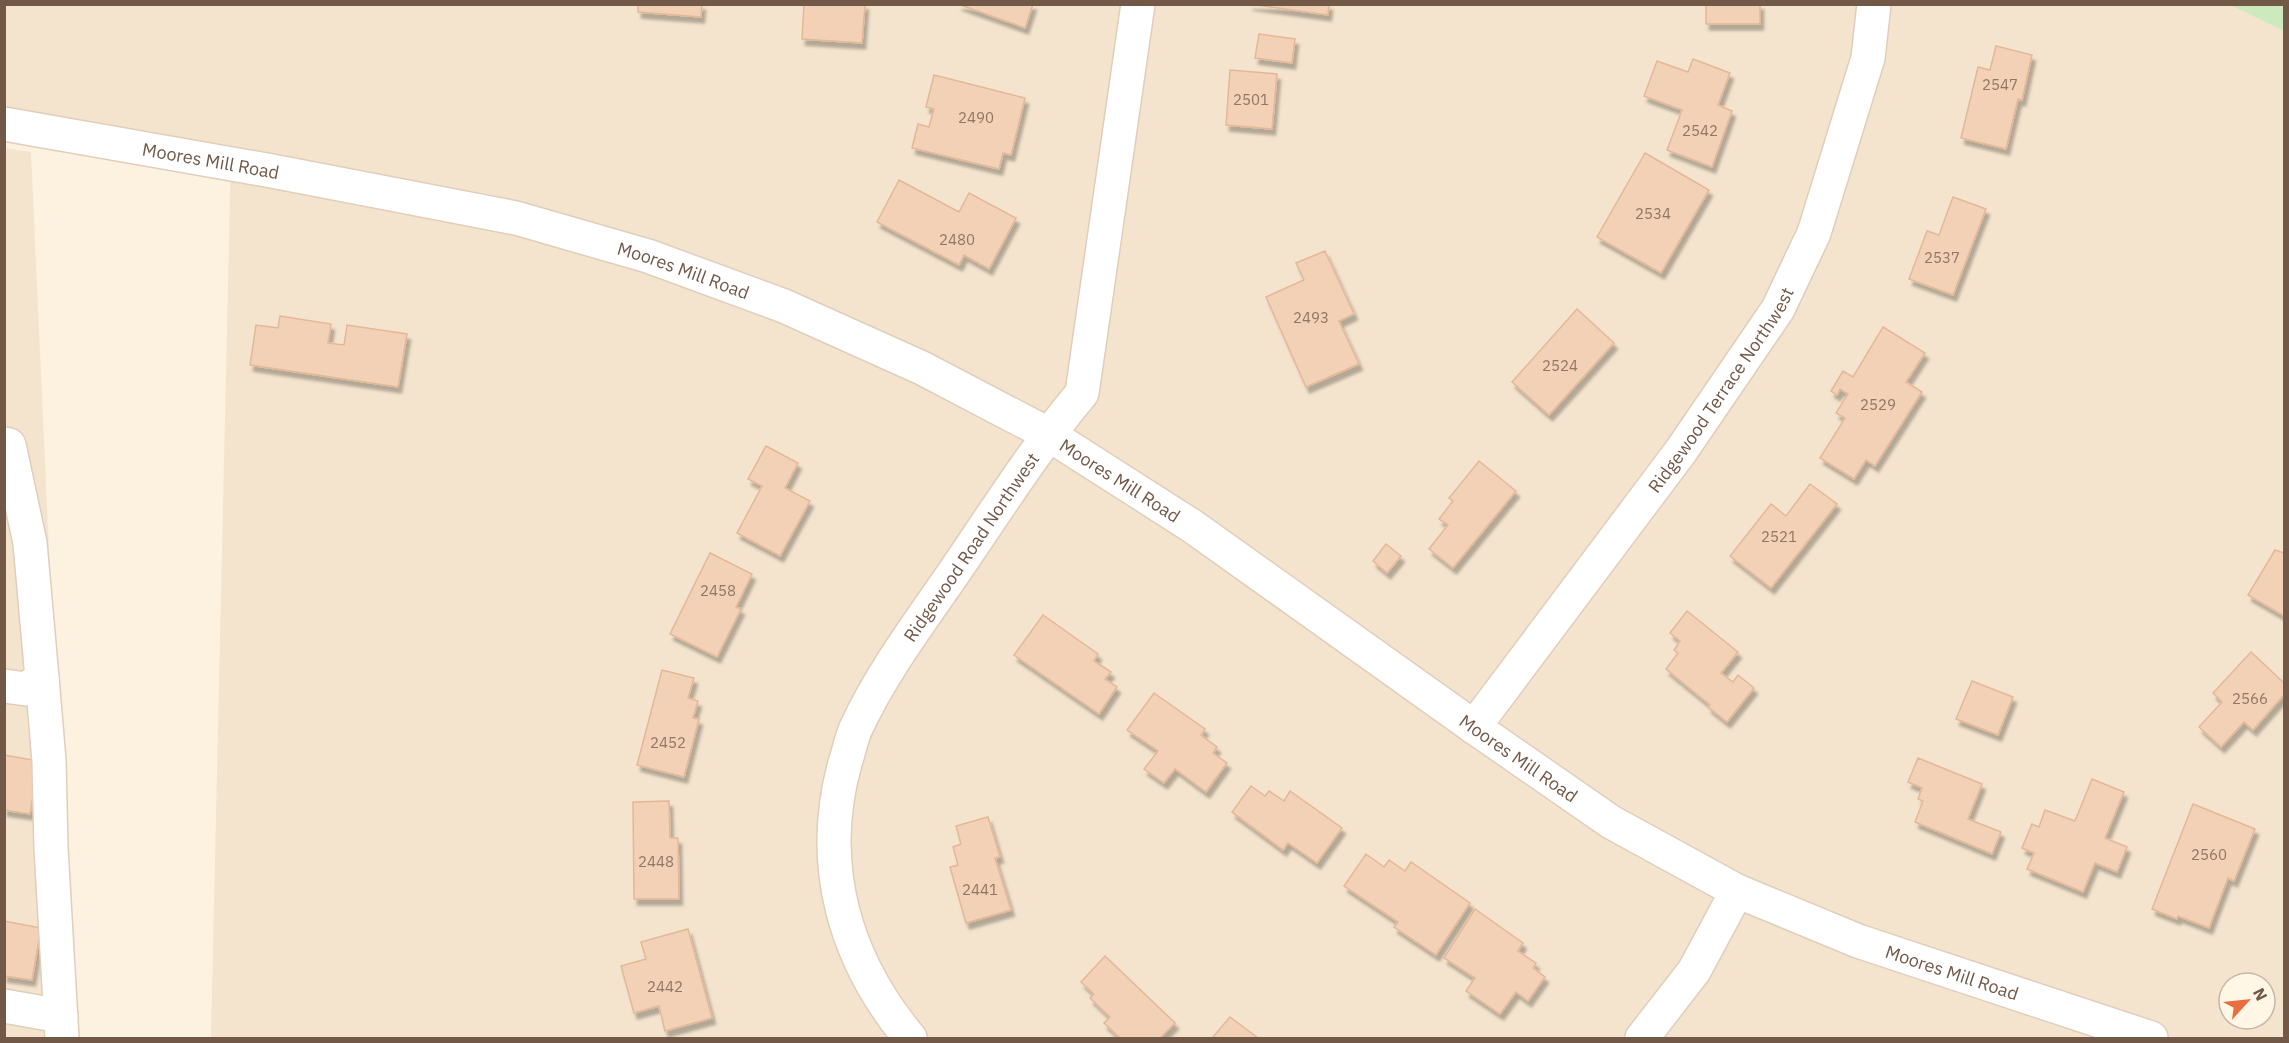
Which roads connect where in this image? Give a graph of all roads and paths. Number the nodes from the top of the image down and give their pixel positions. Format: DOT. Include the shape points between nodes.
graph roads {
  1 [pos="1138,4"];
  2 [pos="1874,4"];
  3 [pos="4,124"];
  4 [pos="1048,434"];
  5 [pos="4,444"];
  6 [pos="42,678"];
  7 [pos="4,686"];
  8 [pos="1474,727"];
  9 [pos="1737,891"];
  10 [pos="4,1006"];
  11 [pos="61,1027"];
  12 [pos="910,1038"];
  13 [pos="1642,1038"];
  14 [pos="2151,1038"];
  1 -- 4 [label="street, Ridgewood Road Northwest" via="1082,393"];
  2 -- 8 [label="street, Ridgewood Terrace Northwest" via="1868,58 1814,233 1778,309 1682,451"];
  3 -- 4 [label="street, Moores Mill Road" via="516,218 648,256 784,306 922,368"];
  4 -- 8 [label="street, Moores Mill Road" via="1192,526"];
  4 -- 12 [label="street, Ridgewood Road Northwest" via="878,684 855,731 838,790 834,841 838,892 851,942 868,980"];
  5 -- 6 [label="street" via="9,445 30,543"];
  6 -- 7 [label="street" via="26,690"];
  6 -- 11 [label="street"];
  8 -- 9 [label="street, Moores Mill Road" via="1611,822"];
  9 -- 13 [label="street" via="1694,971"];
  9 -- 14 [label="street, Moores Mill Road" via="1858,941"];
  10 -- 11 [label="street"];
}
